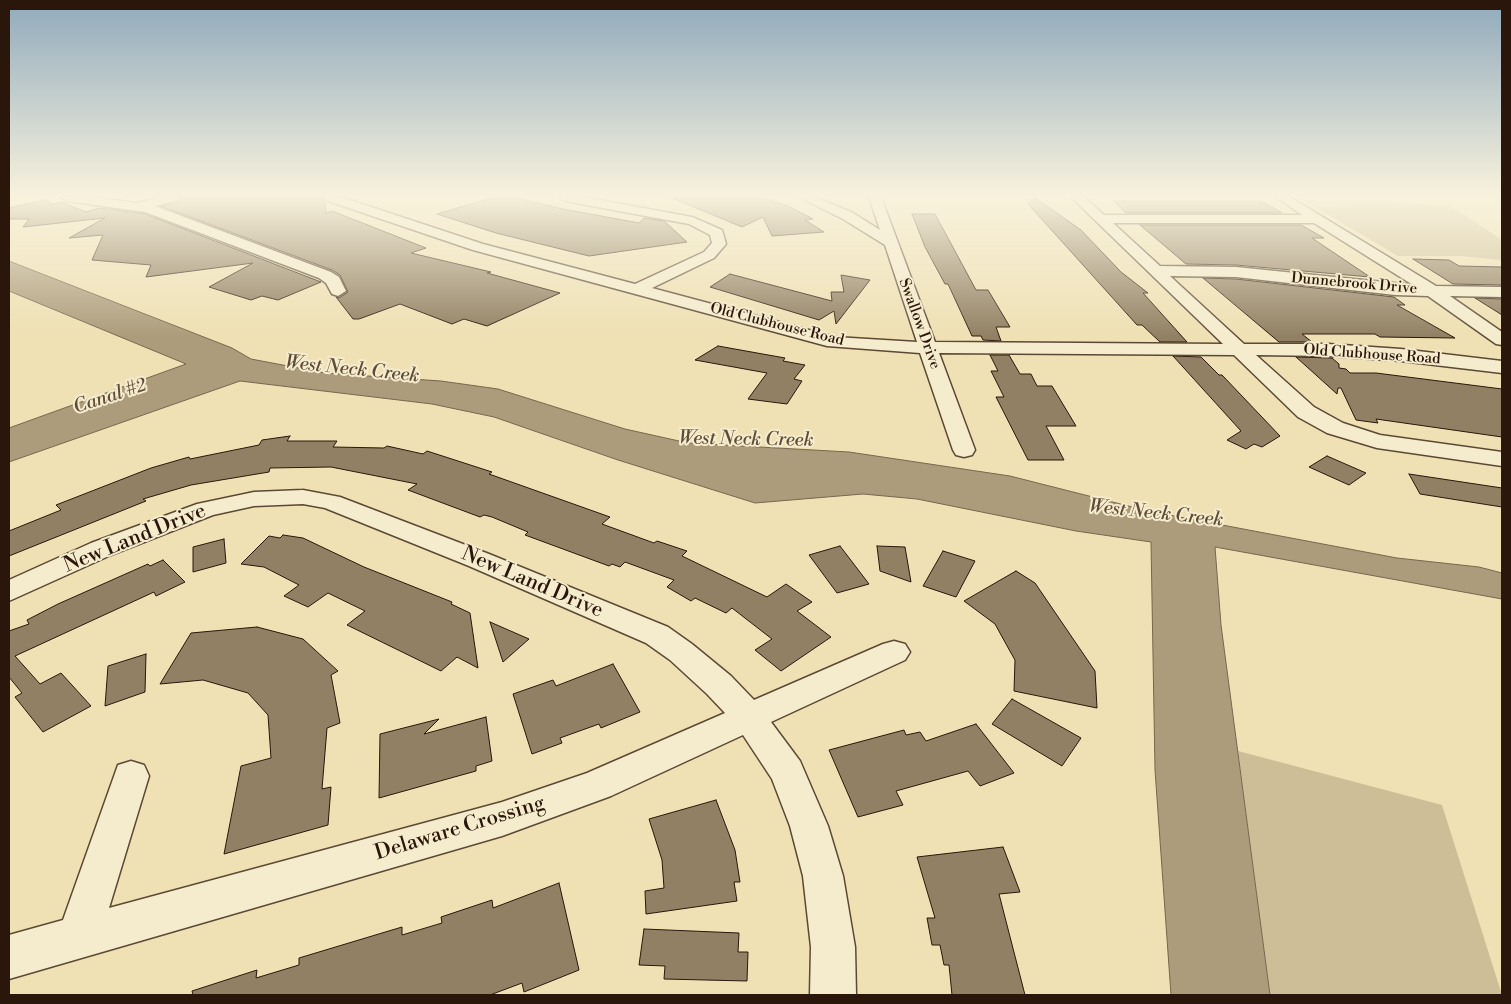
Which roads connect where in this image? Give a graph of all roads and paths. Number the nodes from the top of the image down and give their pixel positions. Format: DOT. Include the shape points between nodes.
graph roads {
  1 [pos="891,243"];
  2 [pos="243,244"];
  3 [pos="469,244"];
  4 [pos="719,244"];
  5 [pos="1129,244"];
  6 [pos="1358,244"];
  7 [pos="1158,271"];
  8 [pos="638,289"];
  9 [pos="1431,290"];
  10 [pos="338,291"];
  11 [pos="1502,292"];
  12 [pos="1502,340"];
  13 [pos="928,348"];
  14 [pos="1241,350"];
  15 [pos="1502,367"];
  16 [pos="964,450"];
  17 [pos="1502,459"];
  18 [pos="9,591"];
  19 [pos="894,652"];
  20 [pos="749,717"];
  21 [pos="131,776"];
  22 [pos="79,937"];
  23 [pos="9,957"];
  24 [pos="833,995"];
  1 -- 13 [label="street, Swallow Drive"];
  2 -- 10 [label="street" via="325,274 333,280"];
  3 -- 8 [label="street, Old Clubhouse Road"];
  4 -- 8 [label="street" via="709,255"];
  5 -- 7 [label="street"];
  6 -- 9 [label="street"];
  7 -- 9 [label="street, Dunnebrook Drive" via="1236,272 1376,288"];
  7 -- 14 [label="street"];
  8 -- 13 [label="street, Old Clubhouse Road" via="834,342"];
  9 -- 11 [label="street, Dunnebrook Drive"];
  9 -- 12 [label="street"];
  13 -- 14 [label="street, Old Clubhouse Road"];
  13 -- 16 [label="street, Swallow Drive"];
  14 -- 15 [label="street, Old Clubhouse Road" via="1360,352"];
  14 -- 17 [label="street" via="1306,412 1335,428 1377,441"];
  18 -- 20 [label="street, New Land Drive" via="101,549 206,509 282,497 331,502 657,635 719,685"];
  19 -- 20 [label="street, Delaware Crossing"];
  20 -- 22 [label="street, Delaware Crossing" via="598,785 502,819"];
  20 -- 24 [label="street, New Land Drive" via="787,772 809,826 823,876 832,938"];
  21 -- 22 [label="street"];
  22 -- 23 [label="street, Delaware Crossing"];
}
